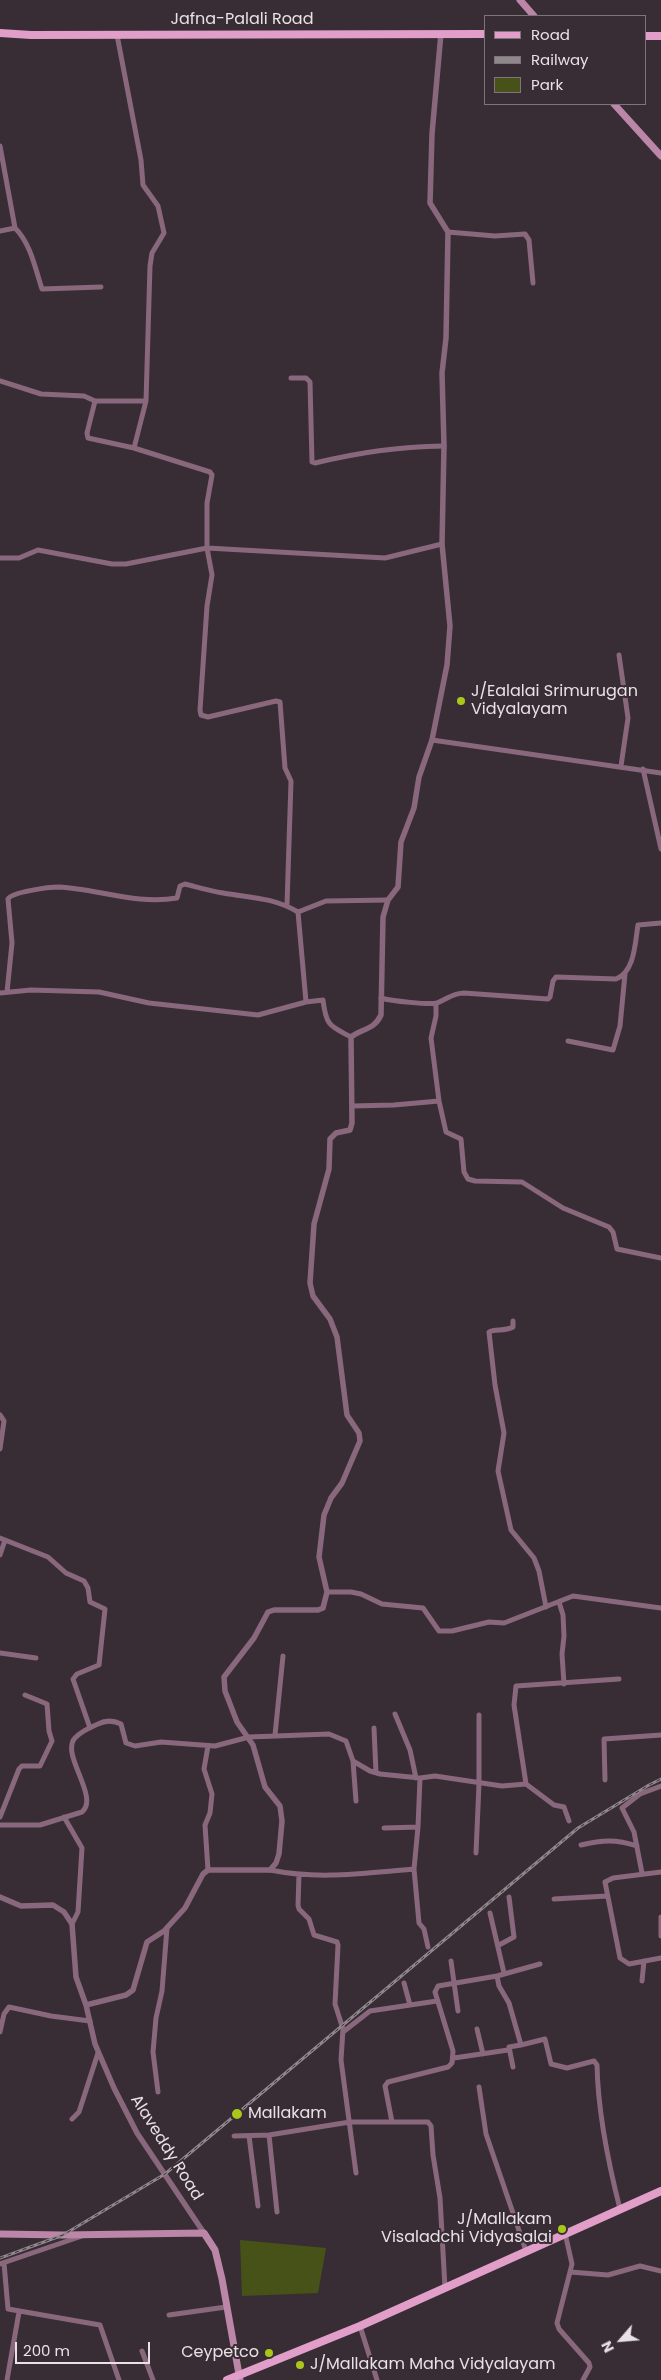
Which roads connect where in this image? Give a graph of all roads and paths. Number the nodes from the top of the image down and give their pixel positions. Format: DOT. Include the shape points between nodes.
graph roads {
  1 [pos="520,0"];
  2 [pos="533,15"];
  3 [pos="0,33"];
  4 [pos="441,33"];
  5 [pos="483,34"];
  6 [pos="117,35"];
  7 [pos="646,36"];
  8 [pos="661,36"];
  9 [pos="615,105"];
  10 [pos="0,146"];
  11 [pos="661,156"];
  12 [pos="15,228"];
  13 [pos="0,231"];
  14 [pos="448,232"];
  15 [pos="532,283"];
  16 [pos="101,287"];
  17 [pos="291,378"];
  18 [pos="0,381"];
  19 [pos="95,401"];
  20 [pos="146,402"];
  21 [pos="444,446"];
  22 [pos="134,448"];
  23 [pos="442,544"];
  24 [pos="207,548"];
  25 [pos="0,558"];
  26 [pos="619,655"];
  27 [pos="432,740"];
  28 [pos="621,766"];
  29 [pos="642,769"];
  30 [pos="661,773"];
  31 [pos="661,849"];
  32 [pos="388,900"];
  33 [pos="287,905"];
  34 [pos="298,912"];
  35 [pos="661,923"];
  36 [pos="625,974"];
  37 [pos="7,992"];
  38 [pos="0,993"];
  39 [pos="381,998"];
  40 [pos="306,1002"];
  41 [pos="436,1004"];
  42 [pos="351,1037"];
  43 [pos="568,1041"];
  44 [pos="439,1101"];
  45 [pos="352,1106"];
  46 [pos="661,1258"];
  47 [pos="513,1321"];
  48 [pos="0,1416"];
  49 [pos="0,1449"];
  50 [pos="2,1539"];
  51 [pos="0,1555"];
  52 [pos="327,1592"];
  53 [pos="559,1602"];
  54 [pos="546,1606"];
  55 [pos="661,1608"];
  56 [pos="0,1653"];
  57 [pos="283,1656"];
  58 [pos="36,1658"];
  59 [pos="619,1679"];
  60 [pos="564,1684"];
  61 [pos="25,1695"];
  62 [pos="395,1714"];
  63 [pos="479,1716"];
  64 [pos="90,1728"];
  65 [pos="374,1728"];
  66 [pos="661,1734"];
  67 [pos="275,1735"];
  68 [pos="249,1738"];
  69 [pos="208,1746"];
  70 [pos="353,1761"];
  71 [pos="376,1773"];
  72 [pos="418,1778"];
  73 [pos="605,1780"];
  74 [pos="479,1784"];
  75 [pos="526,1784"];
  76 [pos="661,1786"];
  77 [pos="356,1801"];
  78 [pos="0,1817"];
  79 [pos="64,1817"];
  80 [pos="569,1821"];
  81 [pos="0,1825"];
  82 [pos="418,1827"];
  83 [pos="384,1828"];
  84 [pos="581,1845"];
  85 [pos="637,1846"];
  86 [pos="476,1853"];
  87 [pos="414,1869"];
  88 [pos="208,1870"];
  89 [pos="270,1870"];
  90 [pos="661,1872"];
  91 [pos="642,1873"];
  92 [pos="299,1875"];
  93 [pos="607,1896"];
  94 [pos="0,1897"];
  95 [pos="509,1897"];
  96 [pos="554,1899"];
  97 [pos="490,1913"];
  98 [pos="661,1917"];
  99 [pos="72,1924"];
  100 [pos="167,1928"];
  101 [pos="661,1936"];
  102 [pos="499,1945"];
  103 [pos="428,1947"];
  104 [pos="661,1958"];
  105 [pos="451,1961"];
  106 [pos="644,1961"];
  107 [pos="540,1964"];
  108 [pos="504,1973"];
  109 [pos="497,1976"];
  110 [pos="642,1981"];
  111 [pos="404,1983"];
  112 [pos="454,1983"];
  113 [pos="437,2001"];
  114 [pos="410,2004"];
  115 [pos="86,2005"];
  116 [pos="458,2011"];
  117 [pos="90,2021"];
  118 [pos="477,2029"];
  119 [pos="0,2032"];
  120 [pos="342,2032"];
  121 [pos="521,2045"];
  122 [pos="508,2050"];
  123 [pos="98,2053"];
  124 [pos="483,2054"];
  125 [pos="454,2058"];
  126 [pos="513,2067"];
  127 [pos="479,2087"];
  128 [pos="158,2092"];
  129 [pos="72,2119"];
  130 [pos="350,2122"];
  131 [pos="392,2122"];
  132 [pos="268,2135"];
  133 [pos="234,2136"];
  134 [pos="249,2136"];
  135 [pos="356,2173"];
  136 [pos="661,2191"];
  137 [pos="258,2206"];
  138 [pos="620,2209"];
  139 [pos="277,2212"];
  140 [pos="204,2233"];
  141 [pos="565,2233"];
  142 [pos="0,2234"];
  143 [pos="87,2235"];
  144 [pos="526,2251"];
  145 [pos="2,2264"];
  146 [pos="661,2271"];
  147 [pos="570,2272"];
  148 [pos="445,2288"];
  149 [pos="226,2307"];
  150 [pos="19,2312"];
  151 [pos="169,2315"];
  152 [pos="360,2326"];
  153 [pos="142,2351"];
  154 [pos="240,2378"];
  155 [pos="7,2380"];
  156 [pos="119,2380"];
  157 [pos="154,2380"];
  158 [pos="227,2380"];
  159 [pos="377,2380"];
  160 [pos="583,2380"];
  1 -- 2 [label="main road"];
  3 -- 6 [label="main road, Jafna-Palali Road"];
  4 -- 5 [label="main road, Jafna-Palali Road"];
  4 -- 6 [label="main road, Jafna-Palali Road"];
  4 -- 14 [label="street" via="430,203"];
  6 -- 20 [label="street" via="143,185 158,206 164,233 152,253 150,266"];
  7 -- 8 [label="main road"];
  9 -- 11 [label="main road"];
  10 -- 12 [label="street"];
  12 -- 13 [label="street"];
  12 -- 16 [label="street" via="30,252 42,290"];
  14 -- 15 [label="street" via="495,236 525,234 529,240"];
  14 -- 21 [label="street" via="446,338 442,373"];
  17 -- 21 [label="street" via="306,378 310,382 312,462 397,447"];
  18 -- 19 [label="street" via="41,394 84,396"];
  19 -- 20 [label="street"];
  19 -- 22 [label="street" via="88,438"];
  20 -- 22 [label="street"];
  21 -- 23 [label="street"];
  22 -- 24 [label="street" via="210,472"];
  23 -- 24 [label="street" via="385,558"];
  23 -- 27 [label="street" via="450,626 447,665"];
  24 -- 25 [label="street" via="126,564 38,550 19,558"];
  24 -- 33 [label="street" via="212,575 200,710 208,717 280,702 285,768 291,782"];
  26 -- 28 [label="street" via="628,718"];
  27 -- 28 [label="street"];
  27 -- 32 [label="street" via="419,777 414,808 401,842 398,887"];
  28 -- 29 [label="street"];
  29 -- 30 [label="street"];
  29 -- 31 [label="street"];
  32 -- 34 [label="street" via="326,901"];
  32 -- 39 [label="street" via="384,917"];
  33 -- 34 [label="street"];
  33 -- 37 [label="street" via="266,898 220,893 185,884 180,886 177,898 166,900 58,887 14,894 8,899 12,943"];
  34 -- 40 [label="street"];
  35 -- 36 [label="street" via="638,925 630,965"];
  36 -- 41 [label="street" via="616,979 556,977 548,999 456,993"];
  36 -- 43 [label="street" via="620,1026 613,1050"];
  37 -- 38 [label="street"];
  37 -- 40 [label="street" via="99,992 149,1003 258,1015"];
  39 -- 41 [label="street"];
  39 -- 42 [label="street" via="377,1023"];
  40 -- 42 [label="street" via="324,1000 325,1017 330,1026"];
  41 -- 44 [label="street" via="431,1038"];
  42 -- 45 [label="street"];
  44 -- 45 [label="street"];
  44 -- 46 [label="street" via="446,1132 461,1139 464,1172 468,1179 522,1182 563,1208 609,1227 617,1249"];
  45 -- 52 [label="street" via="350,1130 336,1133 330,1139 329,1169 314,1224 311,1252 313,1296 330,1319 337,1338 347,1415 359,1433 360,1441 324,1515 319,1557"];
  47 -- 54 [label="street" via="513,1327 507,1330 489,1332 504,1433 498,1472 511,1530 534,1558"];
  48 -- 49 [label="street" via="4,1421"];
  50 -- 51 [label="street"];
  50 -- 64 [label="street" via="48,1557 66,1573 84,1581 90,1602 105,1609 99,1665 77,1674 74,1679"];
  52 -- 54 [label="street" via="352,1592 382,1604 423,1608 439,1631 489,1622 504,1623"];
  52 -- 68 [label="street" via="323,1608 318,1610 268,1612 254,1638 224,1677 225,1691 237,1722"];
  53 -- 54 [label="street"];
  53 -- 55 [label="street" via="581,1596"];
  53 -- 60 [label="street" via="563,1615"];
  56 -- 58 [label="street"];
  57 -- 67 [label="street"];
  59 -- 60 [label="street"];
  60 -- 75 [label="street" via="525,1684 514,1689"];
  61 -- 78 [label="street" via="47,1704 52,1741 40,1766 22,1766 19,1769"];
  62 -- 72 [label="street"];
  63 -- 74 [label="street"];
  64 -- 69 [label="street" via="101,1722 121,1724 130,1746 161,1742"];
  64 -- 79 [label="street" via="76,1736 72,1749 88,1804 82,1812"];
  65 -- 71 [label="street"];
  66 -- 73 [label="street" via="604,1739"];
  67 -- 68 [label="street"];
  67 -- 70 [label="street" via="339,1736 346,1741"];
  68 -- 69 [label="street" via="224,1746"];
  68 -- 89 [label="street" via="265,1787 280,1806 279,1854"];
  69 -- 88 [label="street" via="204,1769 212,1794 205,1826"];
  70 -- 71 [label="street"];
  70 -- 77 [label="street"];
  71 -- 72 [label="street"];
  72 -- 74 [label="street" via="435,1776"];
  72 -- 82 [label="street"];
  74 -- 75 [label="street"];
  74 -- 86 [label="street"];
  75 -- 80 [label="street" via="554,1805 564,1807"];
  76 -- 85 [label="street" via="640,1794 622,1808"];
  79 -- 81 [label="street" via="40,1825"];
  79 -- 99 [label="street" via="82,1848 78,1912"];
  82 -- 83 [label="street"];
  82 -- 87 [label="street"];
  84 -- 85 [label="street" via="606,1840"];
  85 -- 91 [label="street"];
  87 -- 92 [label="street" via="358,1875"];
  87 -- 103 [label="street" via="419,1923 424,1929"];
  88 -- 89 [label="street"];
  88 -- 100 [label="street" via="185,1908"];
  89 -- 92 [label="street"];
  90 -- 91 [label="street"];
  91 -- 93 [label="street" via="607,1880"];
  92 -- 120 [label="street" via="298,1905 310,1919 312,1932 337,1942 335,2004"];
  93 -- 96 [label="street"];
  93 -- 106 [label="street" via="620,1958 629,1964"];
  94 -- 99 [label="street" via="21,1906 53,1905 64,1912"];
  95 -- 102 [label="street" via="514,1937"];
  97 -- 102 [label="street"];
  98 -- 101 [label="street"];
  99 -- 115 [label="street, Alaveddy Road" via="76,1977"];
  100 -- 115 [label="street" via="147,1942 133,1990 126,1995"];
  100 -- 128 [label="street" via="153,2052"];
  102 -- 108 [label="street"];
  104 -- 106 [label="street"];
  105 -- 112 [label="street"];
  106 -- 110 [label="street"];
  107 -- 108 [label="street"];
  108 -- 109 [label="street"];
  109 -- 112 [label="street"];
  109 -- 121 [label="street"];
  111 -- 114 [label="street"];
  112 -- 113 [label="street" via="438,1986 435,1992"];
  112 -- 116 [label="street"];
  113 -- 114 [label="street"];
  113 -- 125 [label="street"];
  114 -- 120 [label="street" via="370,2011"];
  115 -- 117 [label="street, Alaveddy Road"];
  117 -- 119 [label="street" via="9,2007"];
  117 -- 123 [label="street, Alaveddy Road"];
  118 -- 124 [label="street"];
  120 -- 130 [label="street" via="341,2060"];
  121 -- 122 [label="street"];
  121 -- 138 [label="street" via="545,2039 551,2064 567,2068 594,2061 597,2065 608,2163"];
  122 -- 124 [label="street"];
  122 -- 126 [label="street"];
  123 -- 129 [label="street" via="79,2112"];
  123 -- 140 [label="street, Alaveddy Road" via="137,2133"];
  124 -- 125 [label="street"];
  125 -- 131 [label="street" via="448,2067 388,2082 385,2086"];
  127 -- 144 [label="street" via="486,2134"];
  130 -- 131 [label="street"];
  130 -- 132 [label="street"];
  130 -- 135 [label="street"];
  131 -- 148 [label="street" via="423,2121 431,2126 440,2198"];
  132 -- 134 [label="street"];
  132 -- 139 [label="street"];
  133 -- 134 [label="street"];
  134 -- 137 [label="street"];
  136 -- 138 [label="main road"];
  138 -- 141 [label="main road"];
  140 -- 143 [label="main road"];
  140 -- 149 [label="main road" via="215,2250"];
  141 -- 144 [label="main road"];
  141 -- 147 [label="street" via="572,2264"];
  142 -- 143 [label="main road"];
  143 -- 145 [label="street"];
  144 -- 148 [label="main road"];
  145 -- 150 [label="street" via="8,2310"];
  146 -- 147 [label="street" via="640,2266 608,2275"];
  147 -- 160 [label="street" via="557,2323 589,2363"];
  148 -- 152 [label="main road"];
  149 -- 151 [label="street"];
  149 -- 154 [label="main road"];
  150 -- 155 [label="street"];
  150 -- 156 [label="street" via="100,2325"];
  152 -- 154 [label="main road"];
  152 -- 159 [label="street"];
  153 -- 157 [label="street"];
  154 -- 158 [label="main road"];
}
